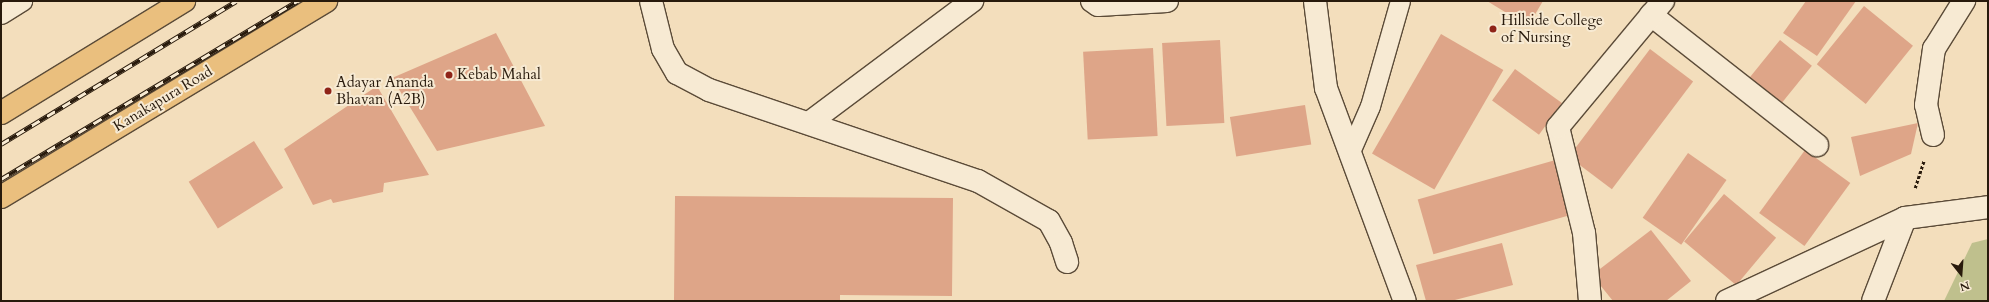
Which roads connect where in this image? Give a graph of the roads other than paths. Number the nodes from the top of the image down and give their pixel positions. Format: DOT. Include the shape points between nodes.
graph roads {
  1 [pos="22,1"];
  2 [pos="184,1"];
  3 [pos="326,1"];
  4 [pos="651,1"];
  5 [pos="972,1"];
  6 [pos="1092,1"];
  7 [pos="1167,1"];
  8 [pos="1315,1"];
  9 [pos="1400,1"];
  10 [pos="1964,1"];
  11 [pos="1657,8"];
  12 [pos="1,14"];
  13 [pos="1,113"];
  14 [pos="809,123"];
  15 [pos="1933,135"];
  16 [pos="1817,145"];
  17 [pos="1349,154"];
  18 [pos="1,197"];
  19 [pos="1988,207"];
  20 [pos="1905,218"];
  21 [pos="1067,262"];
  22 [pos="1404,301"];
  23 [pos="1590,301"];
  24 [pos="1726,301"];
  25 [pos="1873,301"];
  1 -- 12 [label="lane"];
  2 -- 13 [label="highway"];
  3 -- 18 [label="highway, Kanakapura Road"];
  4 -- 14 [label="street" via="663,49 677,73 709,90"];
  5 -- 14 [label="street"];
  6 -- 7 [label="street" via="1098,5"];
  8 -- 17 [label="street" via="1326,88"];
  9 -- 17 [label="lane" via="1370,106"];
  10 -- 15 [label="street" via="1934,49 1926,105"];
  11 -- 16 [label="street"];
  11 -- 23 [label="street" via="1558,127 1584,233"];
  14 -- 21 [label="street" via="978,181 1049,220"];
  17 -- 22 [label="street"];
  19 -- 20 [label="street"];
  20 -- 24 [label="street"];
  20 -- 25 [label="street"];
}
